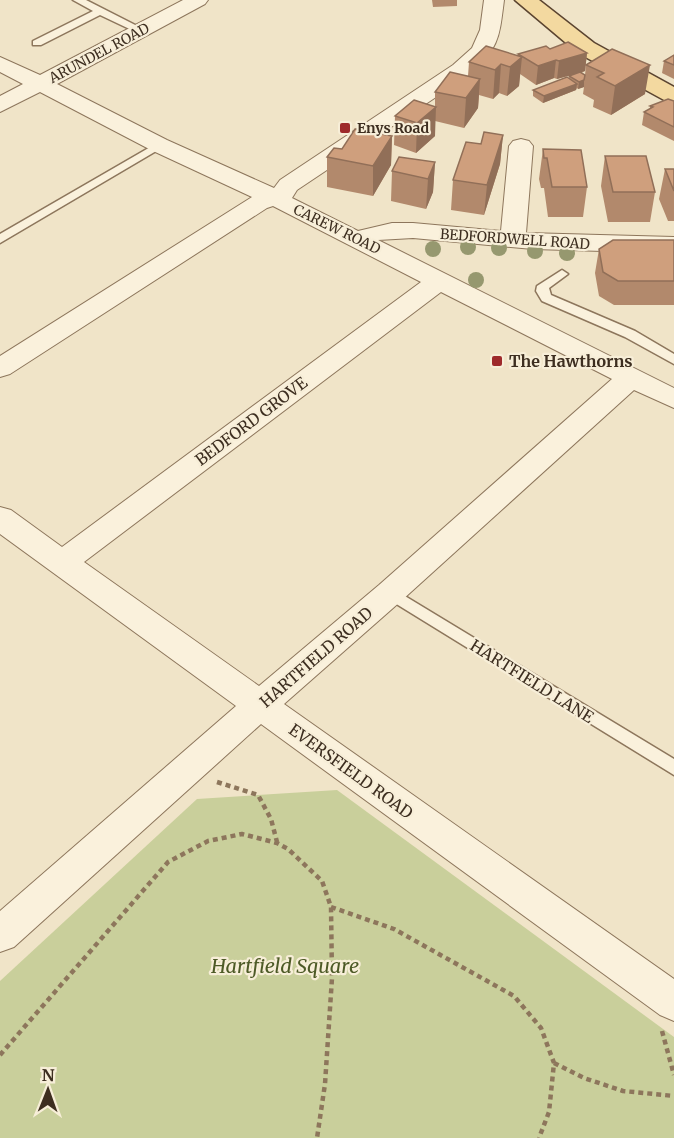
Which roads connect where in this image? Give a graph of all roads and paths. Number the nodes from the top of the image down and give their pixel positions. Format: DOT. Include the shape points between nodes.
graph roads {
  1 [pos="78,0"];
  2 [pos="198,0"];
  3 [pos="494,0"];
  4 [pos="526,0"];
  5 [pos="100,11"];
  6 [pos="142,31"];
  7 [pos="38,43"];
  8 [pos="0,63"];
  9 [pos="41,84"];
  10 [pos="674,96"];
  11 [pos="0,105"];
  12 [pos="159,145"];
  13 [pos="521,146"];
  14 [pos="280,197"];
  15 [pos="0,239"];
  16 [pos="358,239"];
  17 [pos="513,240"];
  18 [pos="674,244"];
  19 [pos="562,274"];
  20 [pos="440,280"];
  21 [pos="674,360"];
  22 [pos="0,368"];
  23 [pos="631,378"];
  24 [pos="674,399"];
  25 [pos="2,521"];
  26 [pos="63,562"];
  27 [pos="390,593"];
  28 [pos="261,705"];
  29 [pos="190,765"];
  30 [pos="674,768"];
  31 [pos="277,843"];
  32 [pos="331,908"];
  33 [pos="0,935"];
  34 [pos="674,1002"];
  35 [pos="0,1055"];
  36 [pos="554,1063"];
  37 [pos="674,1096"];
  38 [pos="317,1138"];
  39 [pos="539,1138"];
  1 -- 5 [label="lane"];
  2 -- 6 [label="street, ARUNDEL ROAD"];
  3 -- 14 [label="street" via="482,51 461,70 288,185"];
  4 -- 10 [label="main road" via="586,48"];
  5 -- 6 [label="lane"];
  5 -- 7 [label="lane"];
  6 -- 9 [label="street, ARUNDEL ROAD"];
  8 -- 9 [label="street, CAREW ROAD"];
  9 -- 11 [label="street, ARUNDEL ROAD"];
  9 -- 12 [label="street, CAREW ROAD"];
  12 -- 14 [label="street, CAREW ROAD"];
  12 -- 15 [label="lane"];
  13 -- 17 [label="street"];
  14 -- 16 [label="street, CAREW ROAD" via="282,202"];
  14 -- 22 [label="street" via="258,203"];
  16 -- 17 [label="street, BEDFORDWELL ROAD" via="392,230"];
  16 -- 20 [label="street, CAREW ROAD"];
  17 -- 18 [label="street, BEDFORDWELL ROAD"];
  19 -- 21 [label="lane" via="543,286 546,298 630,334"];
  20 -- 23 [label="street, CAREW ROAD"];
  20 -- 26 [label="street, BEDFORD GROVE"];
  23 -- 24 [label="street, CAREW ROAD"];
  23 -- 27 [label="street, HARTFIELD ROAD"];
  25 -- 26 [label="street, EVERSFIELD ROAD"];
  26 -- 28 [label="street, EVERSFIELD ROAD"];
  27 -- 28 [label="street, HARTFIELD ROAD"];
  27 -- 30 [label="lane, HARTFIELD LANE"];
  28 -- 29 [label="street, HARTFIELD ROAD"];
  28 -- 34 [label="street, EVERSFIELD ROAD"];
  29 -- 31 [label="path" via="224,786 258,795 271,819"];
  29 -- 33 [label="street, HARTFIELD ROAD"];
  31 -- 32 [label="path" via="322,881"];
  31 -- 35 [label="path" via="242,834 207,841 168,862"];
  32 -- 36 [label="path" via="394,929 514,996 542,1028"];
  32 -- 38 [label="path" via="332,978"];
  36 -- 37 [label="path" via="623,1091"];
  36 -- 39 [label="path" via="549,1112"];
}
